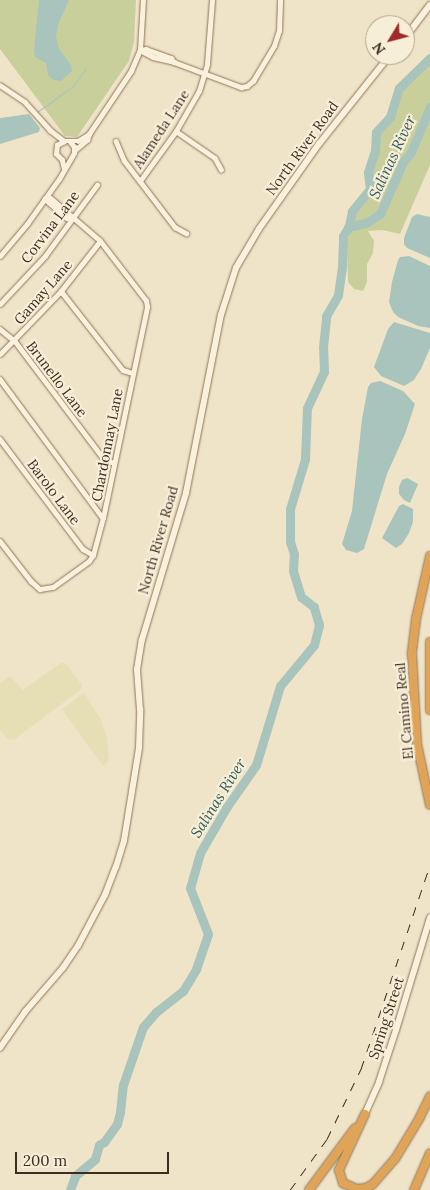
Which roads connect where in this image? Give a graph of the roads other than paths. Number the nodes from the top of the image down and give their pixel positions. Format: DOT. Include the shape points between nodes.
graph roads {
  1 [pos="143,0"];
  2 [pos="212,0"];
  3 [pos="280,0"];
  4 [pos="430,5"];
  5 [pos="415,25"];
  6 [pos="140,50"];
  7 [pos="382,65"];
  8 [pos="206,73"];
  9 [pos="0,85"];
  10 [pos="50,130"];
  11 [pos="176,131"];
  12 [pos="89,134"];
  13 [pos="64,141"];
  14 [pos="116,141"];
  15 [pos="70,142"];
  16 [pos="56,148"];
  17 [pos="75,150"];
  18 [pos="70,159"];
  19 [pos="62,160"];
  20 [pos="64,169"];
  21 [pos="221,169"];
  22 [pos="140,181"];
  23 [pos="97,184"];
  24 [pos="45,199"];
  25 [pos="73,218"];
  26 [pos="186,233"];
  27 [pos="100,241"];
  28 [pos="0,256"];
  29 [pos="61,291"];
  30 [pos="0,304"];
  31 [pos="0,323"];
  32 [pos="1,329"];
  33 [pos="14,341"];
  34 [pos="0,354"];
  35 [pos="133,373"];
  36 [pos="0,379"];
  37 [pos="0,439"];
  38 [pos="114,463"];
  39 [pos="103,518"];
  40 [pos="0,541"];
  41 [pos="93,555"];
  42 [pos="430,556"];
  43 [pos="430,642"];
  44 [pos="430,710"];
  45 [pos="430,805"];
  46 [pos="430,918"];
  47 [pos="429,926"];
  48 [pos="0,1048"];
  49 [pos="430,1096"];
  50 [pos="365,1114"];
  51 [pos="430,1153"];
  52 [pos="309,1190"];
  53 [pos="414,1190"];
  1 -- 6 [label="street"];
  2 -- 8 [label="street, Alameda Lane"];
  3 -- 8 [label="street" via="279,31 274,46 247,86 241,87"];
  4 -- 5 [label="main road"];
  6 -- 8 [label="street" via="146,49"];
  6 -- 12 [label="street" via="132,71"];
  7 -- 48 [label="main road, North River Road" via="319,144 259,229 236,268 221,315 183,502 142,640 137,670 139,748 124,842 105,895 78,946"];
  8 -- 11 [label="street, Alameda Lane" via="194,104"];
  9 -- 10 [label="street" via="25,102"];
  10 -- 13 [label="street"];
  10 -- 16 [label="street"];
  11 -- 21 [label="street" via="215,158"];
  11 -- 22 [label="street, Alameda Lane"];
  12 -- 15 [label="street"];
  12 -- 17 [label="street"];
  13 -- 15 [label="street"];
  13 -- 16 [label="street"];
  14 -- 22 [label="street" via="124,160"];
  15 -- 17 [label="street"];
  16 -- 19 [label="street" via="56,154"];
  17 -- 18 [label="street"];
  18 -- 19 [label="street"];
  18 -- 20 [label="street"];
  19 -- 20 [label="street"];
  20 -- 24 [label="street"];
  22 -- 26 [label="street" via="170,221"];
  23 -- 25 [label="street, Corvina Lane"];
  24 -- 25 [label="street" via="67,218"];
  24 -- 28 [label="street"];
  25 -- 27 [label="street"];
  25 -- 30 [label="street, Corvina Lane" via="45,256"];
  27 -- 29 [label="street, Gamay Lane"];
  27 -- 35 [label="street, Chardonnay Lane" via="146,303"];
  29 -- 33 [label="street, Gamay Lane"];
  29 -- 35 [label="street" via="123,370"];
  31 -- 32 [label="street, Brunello Lane"];
  32 -- 33 [label="street, Brunello Lane"];
  33 -- 34 [label="street, Gamay Lane"];
  33 -- 38 [label="street, Brunello Lane" via="104,459"];
  35 -- 38 [label="street, Chardonnay Lane"];
  36 -- 39 [label="street"];
  37 -- 41 [label="street, Barolo Lane" via="83,549"];
  38 -- 39 [label="street, Chardonnay Lane"];
  39 -- 41 [label="street, Chardonnay Lane"];
  40 -- 41 [label="street" via="35,586 46,589 66,578"];
  42 -- 45 [label="highway, El Camino Real" via="412,654 416,734"];
  43 -- 44 [label="highway, El Camino Real"];
  46 -- 47 [label="main road, Spring Street"];
  47 -- 50 [label="main road, Spring Street" via="385,1064"];
  49 -- 50 [label="highway" via="390,1166 373,1184 357,1189 343,1183 339,1170"];
  50 -- 52 [label="highway"];
  51 -- 53 [label="highway"];
}
